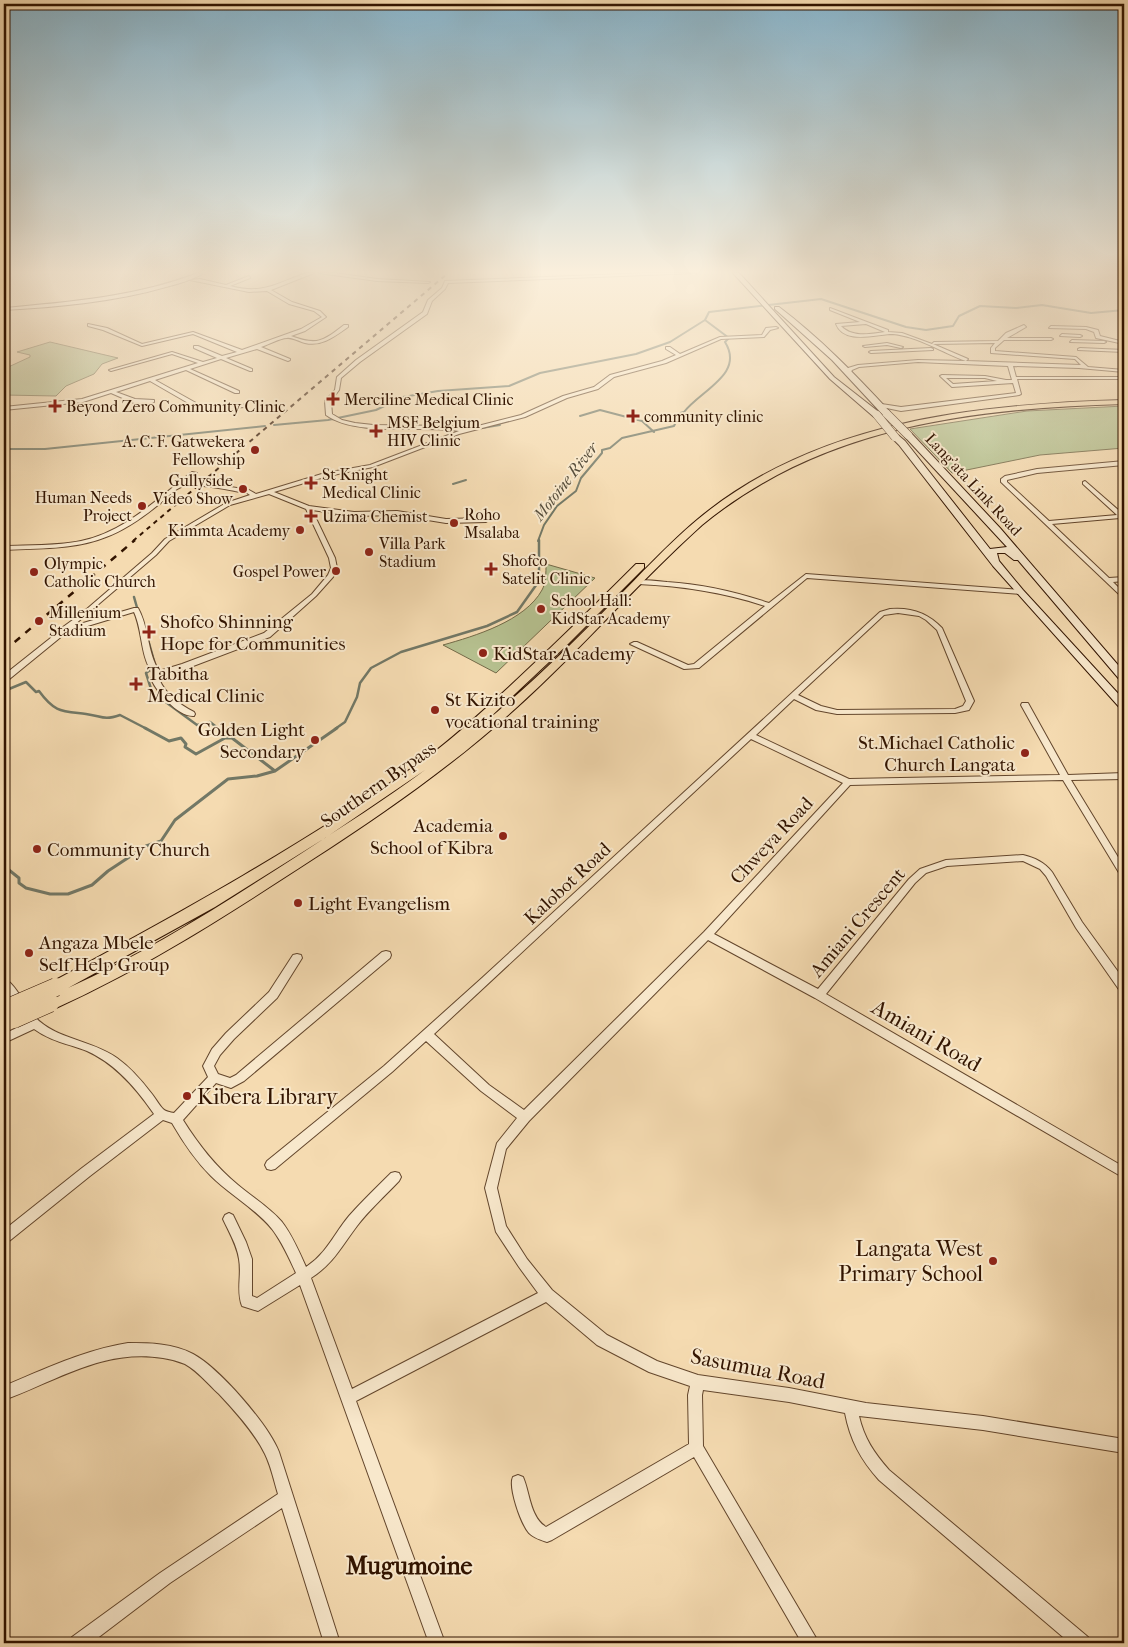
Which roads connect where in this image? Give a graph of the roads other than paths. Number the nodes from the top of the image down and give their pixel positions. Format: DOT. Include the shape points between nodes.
graph roads {
  1 [pos="203,350"];
  2 [pos="236,350"];
  3 [pos="248,350"];
  4 [pos="263,350"];
  5 [pos="374,350"];
  6 [pos="671,350"];
  7 [pos="694,350"];
  8 [pos="808,350"];
  9 [pos="810,350"];
  10 [pos="913,350"];
  11 [pos="944,350"];
  12 [pos="992,350"];
  13 [pos="1099,350"];
  14 [pos="829,351"];
  15 [pos="1124,351"];
  16 [pos="242,352"];
  17 [pos="871,352"];
  18 [pos="680,356"];
  19 [pos="224,358"];
  20 [pos="288,360"];
  21 [pos="817,360"];
  22 [pos="974,363"];
  23 [pos="204,364"];
  24 [pos="1010,365"];
  25 [pos="1081,368"];
  26 [pos="187,369"];
  27 [pos="111,370"];
  28 [pos="250,370"];
  29 [pos="1124,370"];
  30 [pos="848,373"];
  31 [pos="1124,378"];
  32 [pos="1014,379"];
  33 [pos="152,380"];
  34 [pos="1004,382"];
  35 [pos="112,392"];
  36 [pos="237,392"];
  37 [pos="1124,398"];
  38 [pos="152,400"];
  39 [pos="1124,402"];
  40 [pos="877,404"];
  41 [pos="242,406"];
  42 [pos="4,409"];
  43 [pos="464,430"];
  44 [pos="902,438"];
  45 [pos="1124,463"];
  46 [pos="1116,464"];
  47 [pos="1124,469"];
  48 [pos="194,472"];
  49 [pos="1085,483"];
  50 [pos="173,488"];
  51 [pos="270,492"];
  52 [pos="254,495"];
  53 [pos="974,506"];
  54 [pos="308,508"];
  55 [pos="951,508"];
  56 [pos="1123,517"];
  57 [pos="486,520"];
  58 [pos="1047,523"];
  59 [pos="4,548"];
  60 [pos="996,564"];
  61 [pos="1031,570"];
  62 [pos="1124,579"];
  63 [pos="1108,580"];
  64 [pos="638,582"];
  65 [pos="1020,592"];
  66 [pos="1124,596"];
  67 [pos="770,606"];
  68 [pos="65,628"];
  69 [pos="634,644"];
  70 [pos="157,674"];
  71 [pos="1124,678"];
  72 [pos="4,679"];
  73 [pos="793,696"];
  74 [pos="1025,705"];
  75 [pos="1124,706"];
  76 [pos="191,714"];
  77 [pos="752,736"];
  78 [pos="1124,776"];
  79 [pos="1065,777"];
  80 [pos="848,782"];
  81 [pos="1124,874"];
  82 [pos="707,935"];
  83 [pos="386,955"];
  84 [pos="297,958"];
  85 [pos="4,982"];
  86 [pos="1124,988"];
  87 [pos="819,995"];
  88 [pos="7,1009"];
  89 [pos="34,1024"];
  90 [pos="427,1034"];
  91 [pos="4,1039"];
  92 [pos="214,1078"];
  93 [pos="162,1115"];
  94 [pos="524,1117"];
  95 [pos="176,1119"];
  96 [pos="271,1165"];
  97 [pos="1124,1173"];
  98 [pos="395,1177"];
  99 [pos="229,1220"];
  100 [pos="4,1238"];
  101 [pos="302,1278"];
  102 [pos="547,1295"];
  103 [pos="698,1382"];
  104 [pos="4,1393"];
  105 [pos="348,1398"];
  106 [pos="851,1407"];
  107 [pos="1124,1446"];
  108 [pos="696,1448"];
  109 [pos="518,1482"];
  110 [pos="285,1498"];
  111 [pos="78,1643"];
  112 [pos="332,1643"];
  113 [pos="437,1643"];
  114 [pos="812,1643"];
  115 [pos="1082,1643"];
  1 -- 19 [label="street"];
  2 -- 16 [label="street"];
  3 -- 16 [label="street"];
  4 -- 20 [label="street"];
  5 -- 43 [label="street" via="339,378 337,390 328,401 329,415 334,419 363,424 443,426"];
  6 -- 18 [label="street"];
  7 -- 18 [label="street"];
  8 -- 21 [label="main road, Lang'ata Link Road"];
  9 -- 21 [label="main road"];
  10 -- 17 [label="street"];
  11 -- 22 [label="street"];
  12 -- 25 [label="street" via="995,353 1076,358 1086,365"];
  13 -- 15 [label="street"];
  14 -- 30 [label="main road, Lang'ata Link Road"];
  16 -- 19 [label="street"];
  18 -- 43 [label="street" via="612,376 596,388 564,397 523,416"];
  19 -- 23 [label="street"];
  19 -- 28 [label="street"];
  21 -- 44 [label="main road, Lang'ata Link Road, bridge" via="832,378"];
  22 -- 24 [label="street"];
  22 -- 30 [label="street" via="918,361 876,364 850,368"];
  23 -- 26 [label="street"];
  23 -- 27 [label="street" via="172,353"];
  24 -- 25 [label="street"];
  24 -- 32 [label="street"];
  25 -- 29 [label="street"];
  26 -- 33 [label="street"];
  26 -- 36 [label="street"];
  30 -- 40 [label="main road, Lang'ata Link Road"];
  31 -- 32 [label="street"];
  32 -- 34 [label="street"];
  32 -- 40 [label="street" via="1019,394 901,410"];
  33 -- 35 [label="street"];
  33 -- 41 [label="street" via="204,410"];
  34 -- 34 [label="street" via="952,386 942,376 985,377"];
  35 -- 38 [label="street" via="134,401"];
  35 -- 42 [label="street" via="83,400"];
  37 -- 88 [label="highway, Southern Bypass, bridge" via="994,406 914,419 824,443 742,482 674,532 562,644 434,758 320,835 210,903 56,987"];
  39 -- 64 [label="highway, Southern Bypass" via="1028,406 961,415 887,430 833,447 766,476 727,500 694,527"];
  40 -- 44 [label="main road, Lang'ata Link Road, bridge"];
  43 -- 51 [label="street" via="371,466 327,474"];
  44 -- 53 [label="main road, Lang'ata Link Road"];
  44 -- 55 [label="main road, Lang'ata Link Road"];
  45 -- 46 [label="street"];
  46 -- 47 [label="street"];
  46 -- 58 [label="street" via="1037,471 1004,479"];
  48 -- 50 [label="street"];
  49 -- 56 [label="street"];
  50 -- 52 [label="street" via="200,484 223,486"];
  50 -- 59 [label="street" via="122,528 106,536 82,543"];
  51 -- 52 [label="street"];
  51 -- 54 [label="street"];
  52 -- 68 [label="street" via="215,510 166,540 154,554"];
  53 -- 55 [label="main road" via="990,528 970,527"];
  53 -- 61 [label="main road, Lang'ata Link Road"];
  54 -- 57 [label="street" via="354,514 397,513 446,521"];
  54 -- 70 [label="street" via="334,568 314,596 267,635"];
  55 -- 60 [label="main road, Lang'ata Link Road"];
  56 -- 58 [label="street"];
  58 -- 63 [label="street"];
  60 -- 61 [label="main road" via="992,552 1007,550"];
  60 -- 65 [label="main road, Lang'ata Link Road"];
  61 -- 71 [label="main road, Lang'ata Link Road"];
  62 -- 63 [label="street"];
  63 -- 66 [label="street"];
  64 -- 67 [label="street" via="704,587"];
  64 -- 88 [label="highway, Southern Bypass, bridge" via="541,680 474,739 393,800 271,883 191,932 86,988 50,1003"];
  65 -- 67 [label="street" via="806,576"];
  65 -- 75 [label="main road, Lang'ata Link Road"];
  67 -- 69 [label="street" via="691,668"];
  68 -- 70 [label="street" via="69,630 136,609"];
  68 -- 72 [label="street"];
  70 -- 76 [label="street" via="158,688"];
  73 -- 73 [label="street, Kalobot Road" via="878,616 904,611 917,613 934,622 940,630 970,700 969,705 955,711 837,712"];
  73 -- 77 [label="street, Kalobot Road"];
  74 -- 79 [label="street"];
  77 -- 80 [label="street"];
  77 -- 90 [label="street, Kalobot Road"];
  78 -- 79 [label="street"];
  79 -- 80 [label="street"];
  79 -- 81 [label="street"];
  80 -- 82 [label="street, Chweya Road"];
  82 -- 87 [label="street, Amiani Road"];
  82 -- 94 [label="street, Chweya Road"];
  83 -- 92 [label="street" via="240,1078 231,1083"];
  84 -- 92 [label="street" via="273,995 216,1052 208,1066"];
  85 -- 88 [label="street"];
  86 -- 87 [label="street, Amiani Crescent" via="1079,925 1049,874 1037,863 1023,858 946,863 922,871"];
  87 -- 97 [label="street, Amiani Road"];
  88 -- 89 [label="street"];
  89 -- 91 [label="street"];
  89 -- 93 [label="street" via="44,1031 96,1050 113,1062 147,1095"];
  90 -- 94 [label="street" via="485,1088"];
  90 -- 96 [label="street, Kalobot Road"];
  92 -- 95 [label="street"];
  93 -- 95 [label="street"];
  93 -- 100 [label="street"];
  94 -- 102 [label="street, Sasumua Road" via="501,1147 491,1188 500,1228"];
  95 -- 101 [label="street" via="193,1148 210,1167 280,1228"];
  98 -- 101 [label="street" via="353,1221 331,1253"];
  99 -- 101 [label="street" via="243,1250 247,1301 265,1302"];
  101 -- 105 [label="street"];
  102 -- 103 [label="street, Sasumua Road" via="602,1340 654,1367"];
  102 -- 105 [label="street"];
  103 -- 106 [label="street, Sasumua Road"];
  103 -- 108 [label="street" via="694,1395"];
  104 -- 110 [label="street" via="112,1352 156,1349 188,1358 235,1400 257,1426 272,1452"];
  105 -- 113 [label="street"];
  106 -- 107 [label="street, Sasumua Road" via="983,1422"];
  106 -- 115 [label="street" via="861,1448 884,1474"];
  108 -- 109 [label="street" via="547,1535 538,1534 532,1526"];
  108 -- 114 [label="street"];
  110 -- 111 [label="street" via="165,1578"];
  110 -- 112 [label="street"];
}
